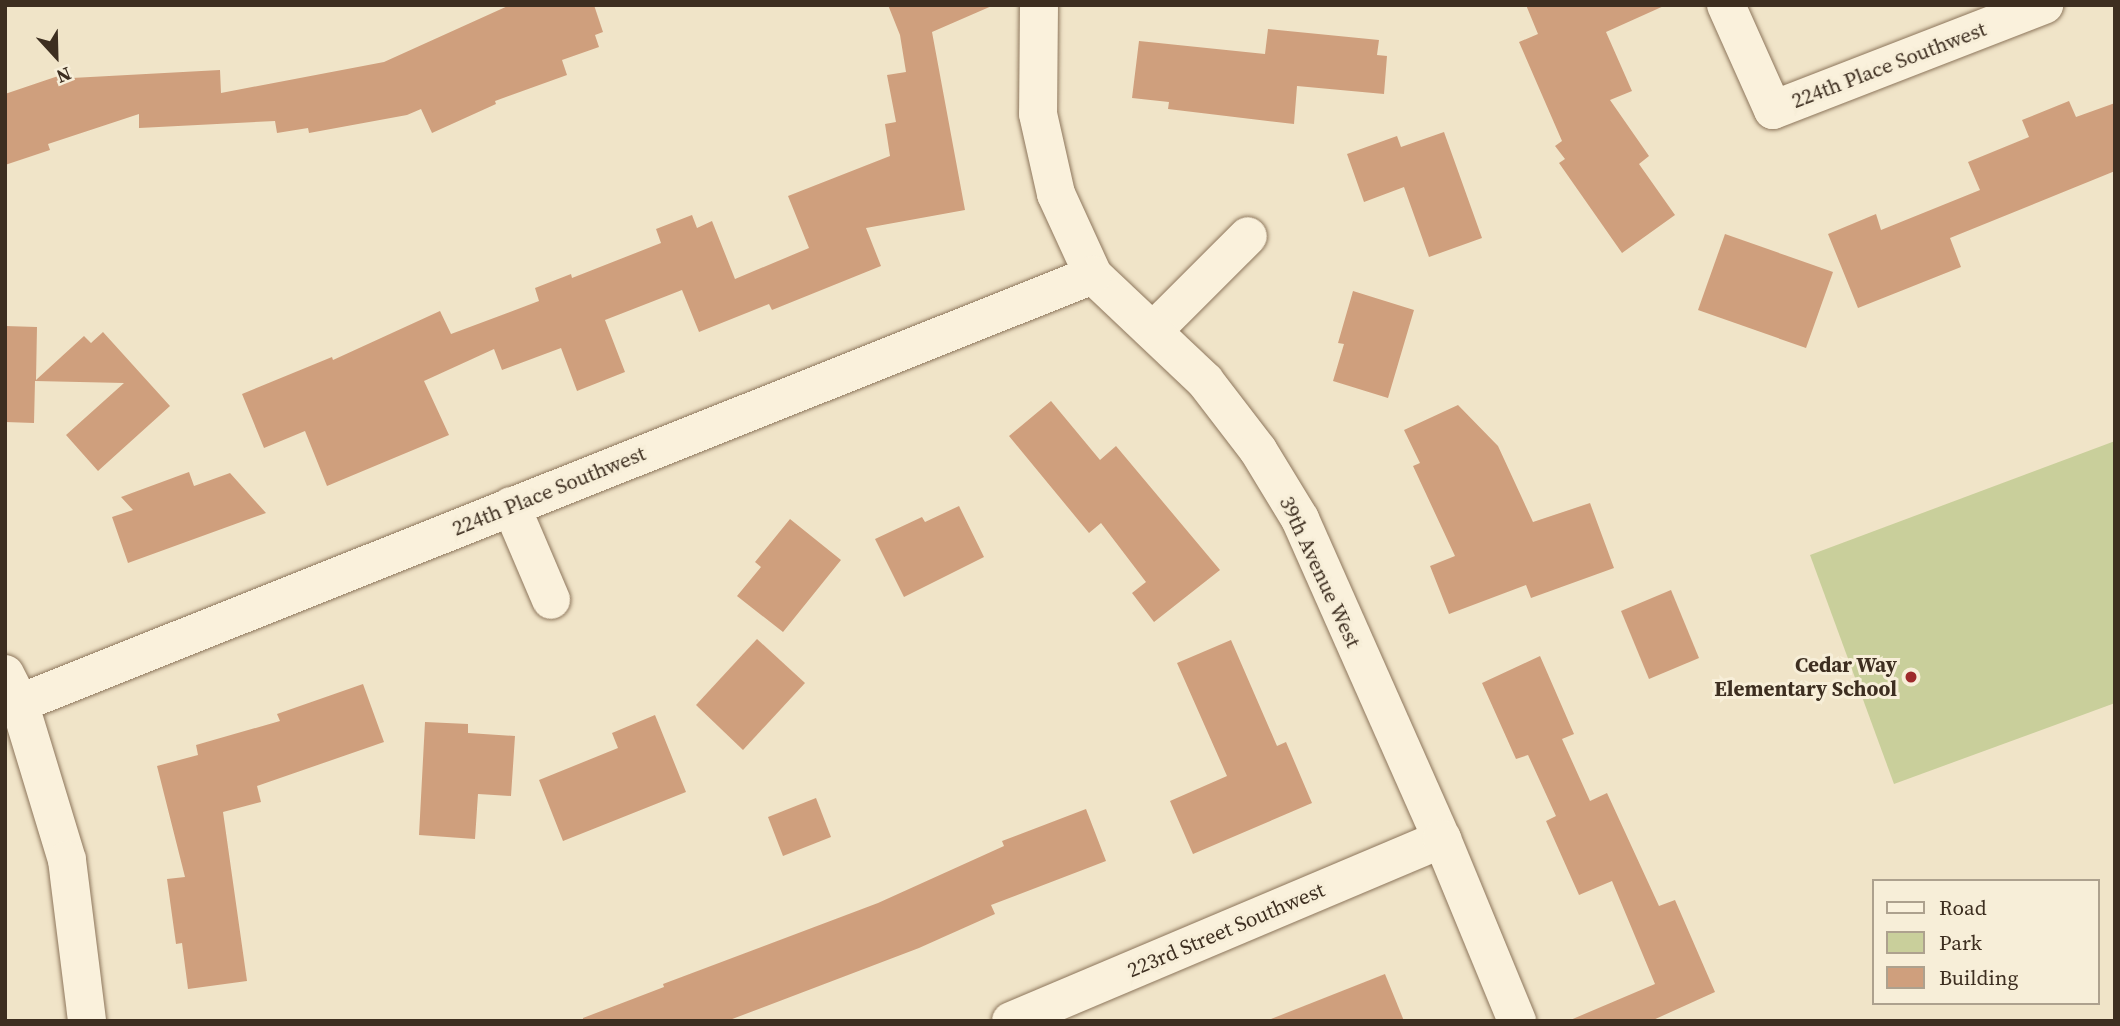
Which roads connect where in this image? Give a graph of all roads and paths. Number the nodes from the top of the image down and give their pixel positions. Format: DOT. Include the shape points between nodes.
graph roads {
  1 [pos="1039,5"];
  2 [pos="1726,5"];
  3 [pos="2044,5"];
  4 [pos="1248,236"];
  5 [pos="1093,275"];
  6 [pos="1153,331"];
  7 [pos="512,506"];
  8 [pos="551,600"];
  9 [pos="10,695"];
  10 [pos="1441,839"];
  11 [pos="87,1021"];
  12 [pos="1011,1021"];
  13 [pos="1517,1021"];
  1 -- 5 [label="street, 39th Avenue West" via="1038,114 1056,194"];
  2 -- 3 [label="street, 224th Place Southwest" via="1773,110"];
  4 -- 6 [label="street"];
  5 -- 6 [label="street, 39th Avenue West"];
  5 -- 7 [label="street, 224th Place Southwest"];
  6 -- 10 [label="street, 39th Avenue West" via="1205,381 1258,450 1300,519"];
  7 -- 8 [label="street"];
  7 -- 9 [label="street, 224th Place Southwest"];
  9 -- 11 [label="street" via="67,860"];
  10 -- 12 [label="street, 223rd Street Southwest"];
  10 -- 13 [label="street, 39th Avenue West"];
}
